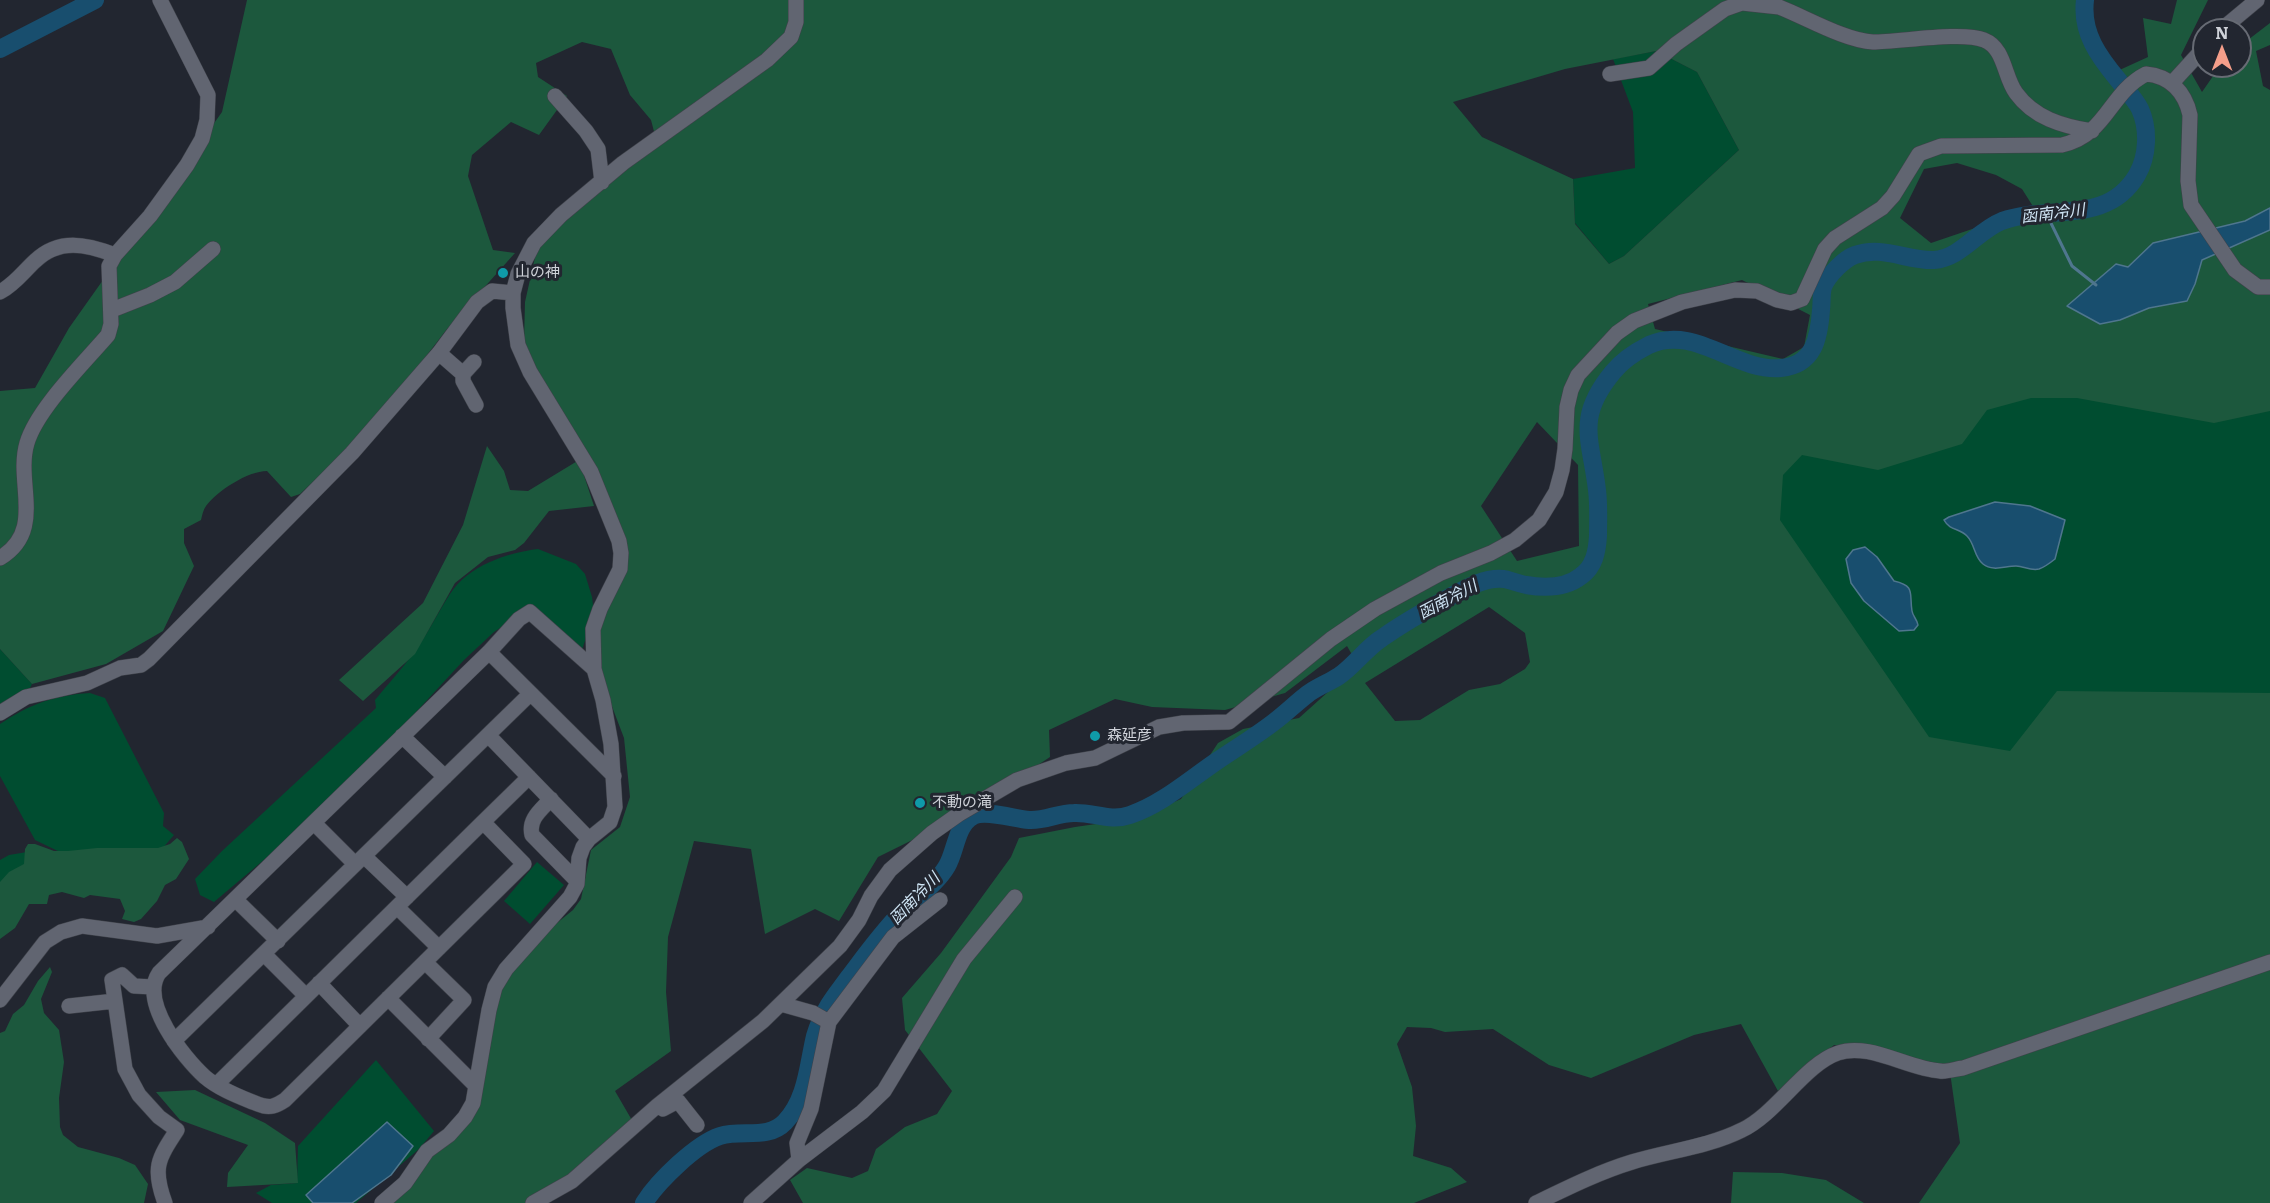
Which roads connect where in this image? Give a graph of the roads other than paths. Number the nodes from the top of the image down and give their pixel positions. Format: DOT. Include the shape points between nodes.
graph roads {
  1 [pos="160,0"];
  2 [pos="796,0"];
  3 [pos="2257,0"];
  4 [pos="2235,18"];
  5 [pos="2192,61"];
  6 [pos="1610,75"];
  7 [pos="2172,83"];
  8 [pos="555,96"];
  9 [pos="2092,131"];
  10 [pos="602,182"];
  11 [pos="213,249"];
  12 [pos="115,255"];
  13 [pos="2270,287"];
  14 [pos="0,292"];
  15 [pos="513,293"];
  16 [pos="112,310"];
  17 [pos="439,352"];
  18 [pos="476,405"];
  19 [pos="0,558"];
  20 [pos="489,652"];
  21 [pos="594,669"];
  22 [pos="530,694"];
  23 [pos="0,713"];
  24 [pos="402,736"];
  25 [pos="489,736"];
  26 [pos="614,776"];
  27 [pos="445,777"];
  28 [pos="529,777"];
  29 [pos="551,799"];
  30 [pos="483,822"];
  31 [pos="314,823"];
  32 [pos="589,839"];
  33 [pos="360,860"];
  34 [pos="577,881"];
  35 [pos="1015,897"];
  36 [pos="236,900"];
  37 [pos="940,900"];
  38 [pos="402,902"];
  39 [pos="208,927"];
  40 [pos="278,940"];
  41 [pos="439,948"];
  42 [pos="264,954"];
  43 [pos="425,962"];
  44 [pos="2270,962"];
  45 [pos="319,983"];
  46 [pos="153,987"];
  47 [pos="306,996"];
  48 [pos="388,998"];
  49 [pos="0,1000"];
  50 [pos="115,1001"];
  51 [pos="781,1004"];
  52 [pos="69,1006"];
  53 [pos="829,1022"];
  54 [pos="360,1026"];
  55 [pos="428,1039"];
  56 [pos="174,1041"];
  57 [pos="217,1084"];
  58 [pos="476,1086"];
  59 [pos="657,1106"];
  60 [pos="697,1125"];
  61 [pos="799,1160"];
  62 [pos="165,1203"];
  63 [pos="382,1203"];
  64 [pos="533,1203"];
  65 [pos="751,1203"];
  66 [pos="1536,1203"];
  1 -- 12 [label="street" via="208,95 207,120 187,165"];
  2 -- 10 [label="street" via="791,37 767,60 623,162"];
  3 -- 4 [label="street"];
  5 -- 7 [label="street"];
  6 -- 9 [label="street" via="1649,68 1725,9 1742,3 1768,4 1871,42 1960,37 1984,40 1998,51 2016,93 2036,113 2064,126"];
  7 -- 9 [label="street" via="2146,74 2131,84"];
  7 -- 13 [label="street" via="2190,115 2191,205 2235,270 2258,287"];
  8 -- 10 [label="street" via="598,149"];
  9 -- 51 [label="street" via="2078,142 2062,146 1931,148 1920,154 1882,208 1835,238 1825,249 1802,299 1791,303 1757,291 1735,290 1682,302 1634,321 1617,333 1578,375 1567,407 1566,449 1556,492 1539,520 1515,540 1441,573 1375,609 1331,639 1229,722 1159,726 1095,758 1066,763 1017,780 959,814 890,870 840,946"];
  10 -- 15 [label="street" via="541,235 518,274"];
  11 -- 16 [label="street" via="175,282"];
  12 -- 14 [label="street" via="77,244 64,245 48,251"];
  12 -- 16 [label="street" via="110,266"];
  15 -- 17 [label="street" via="492,291 484,296"];
  15 -- 21 [label="street" via="518,345 530,372 591,472 619,541 620,569 593,629"];
  16 -- 19 [label="street" via="108,335 34,426 26,445 25,529 10,552"];
  17 -- 18 [label="street" via="469,368 463,381"];
  17 -- 23 [label="street" via="352,453 149,659 87,683 26,697"];
  20 -- 21 [label="street" via="519,619 531,612"];
  20 -- 22 [label="street"];
  20 -- 24 [label="street"];
  21 -- 26 [label="street" via="603,700"];
  22 -- 25 [label="street"];
  22 -- 26 [label="street"];
  24 -- 27 [label="street"];
  24 -- 31 [label="street"];
  25 -- 27 [label="street"];
  25 -- 28 [label="street"];
  26 -- 32 [label="street" via="614,816"];
  27 -- 33 [label="street"];
  28 -- 29 [label="street"];
  28 -- 30 [label="street"];
  29 -- 32 [label="street"];
  29 -- 34 [label="street" via="534,818 531,830 539,844"];
  30 -- 38 [label="street"];
  30 -- 41 [label="street" via="524,864"];
  31 -- 33 [label="street"];
  31 -- 36 [label="street"];
  32 -- 34 [label="street" via="579,858"];
  33 -- 38 [label="street"];
  33 -- 40 [label="street"];
  34 -- 58 [label="street" via="570,897 506,969 495,987"];
  35 -- 61 [label="street" via="964,959 884,1091"];
  36 -- 39 [label="street"];
  36 -- 40 [label="street"];
  37 -- 53 [label="street" via="893,938"];
  38 -- 41 [label="street"];
  38 -- 45 [label="street"];
  39 -- 46 [label="street" via="159,974"];
  39 -- 49 [label="street" via="157,936 82,926 62,932 45,942"];
  40 -- 42 [label="street"];
  41 -- 43 [label="street"];
  42 -- 47 [label="street"];
  42 -- 56 [label="street"];
  43 -- 48 [label="street"];
  43 -- 55 [label="street" via="464,1000"];
  44 -- 66 [label="street" via="1963,1068 1943,1072 1861,1050 1839,1052 1821,1061 1745,1129 1598,1174"];
  45 -- 47 [label="street"];
  45 -- 54 [label="street"];
  46 -- 50 [label="street" via="134,986 122,975 112,980"];
  46 -- 56 [label="street" via="154,999"];
  47 -- 57 [label="street"];
  48 -- 54 [label="street"];
  48 -- 55 [label="street"];
  50 -- 52 [label="street"];
  50 -- 62 [label="street" via="125,1070 159,1117 177,1130 160,1156 158,1185"];
  51 -- 53 [label="street"];
  51 -- 59 [label="street"];
  53 -- 61 [label="street" via="811,1109 797,1143"];
  54 -- 57 [label="street" via="285,1100 274,1106 244,1099"];
  55 -- 58 [label="street"];
  56 -- 57 [label="street" via="191,1064"];
  58 -- 63 [label="street" via="465,1117 427,1151 405,1183"];
  59 -- 60 [label="street" via="664,1110 678,1101"];
  59 -- 64 [label="street" via="572,1181"];
  61 -- 65 [label="street"];
}
